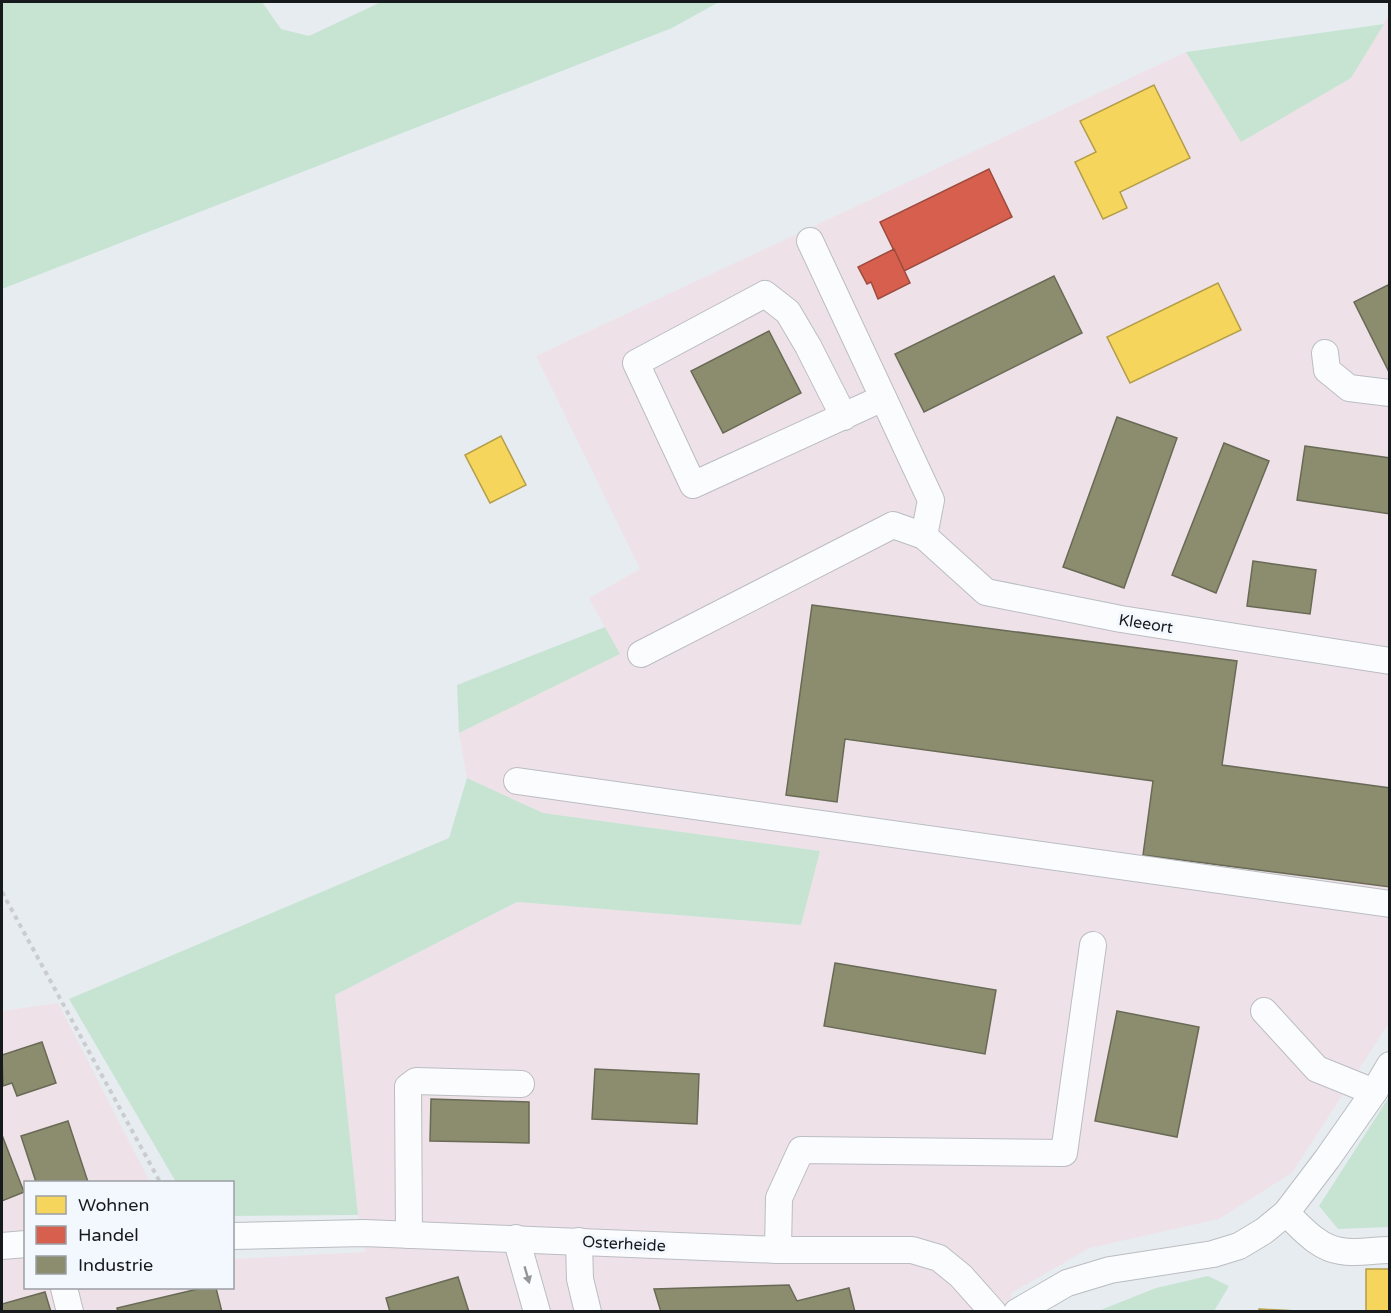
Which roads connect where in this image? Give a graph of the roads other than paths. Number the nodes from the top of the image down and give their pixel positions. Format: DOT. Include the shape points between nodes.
graph roads {
  1 [pos="810,241"];
  2 [pos="1325,353"];
  3 [pos="1389,393"];
  4 [pos="883,398"];
  5 [pos="844,417"];
  6 [pos="924,536"];
  7 [pos="641,654"];
  8 [pos="1389,661"];
  9 [pos="518,782"];
  10 [pos="1389,904"];
  11 [pos="1093,945"];
  12 [pos="1264,1011"];
  13 [pos="1389,1065"];
  14 [pos="521,1084"];
  15 [pos="1374,1092"];
  16 [pos="1287,1213"];
  17 [pos="409,1235"];
  18 [pos="234,1236"];
  19 [pos="516,1238"];
  20 [pos="579,1241"];
  21 [pos="24,1245"];
  22 [pos="2,1246"];
  23 [pos="778,1250"];
  24 [pos="1389,1250"];
  25 [pos="64,1289"];
  26 [pos="70,1311"];
  27 [pos="537,1311"];
  28 [pos="588,1311"];
  29 [pos="993,1311"];
  30 [pos="1017,1311"];
  1 -- 4 [label="street"];
  2 -- 3 [label="street" via="1327,370 1349,388"];
  4 -- 5 [label="street"];
  4 -- 6 [label="street" via="931,500"];
  5 -- 5 [label="street" via="693,485 636,363 765,294 788,312"];
  6 -- 7 [label="street" via="893,525"];
  6 -- 8 [label="street, Kleeort" via="986,592 1121,619"];
  9 -- 10 [label="street"];
  11 -- 23 [label="street" via="1064,1153 801,1150 779,1198"];
  12 -- 15 [label="street" via="1317,1069"];
  13 -- 15 [label="street"];
  14 -- 17 [label="street" via="416,1081 408,1087"];
  15 -- 16 [label="street"];
  16 -- 24 [label="street" via="1326,1247 1341,1251"];
  16 -- 30 [label="street" via="1239,1246 1110,1270 1067,1283"];
  17 -- 18 [label="street, Osterheide"];
  17 -- 19 [label="street, Osterheide"];
  19 -- 20 [label="street, Osterheide"];
  19 -- 27 [label="street, one-way"];
  20 -- 23 [label="street, Osterheide"];
  20 -- 28 [label="street" via="580,1279"];
  21 -- 22 [label="street"];
  23 -- 29 [label="street, Osterheide" via="912,1250 939,1258"];
  25 -- 26 [label="street"];
}
